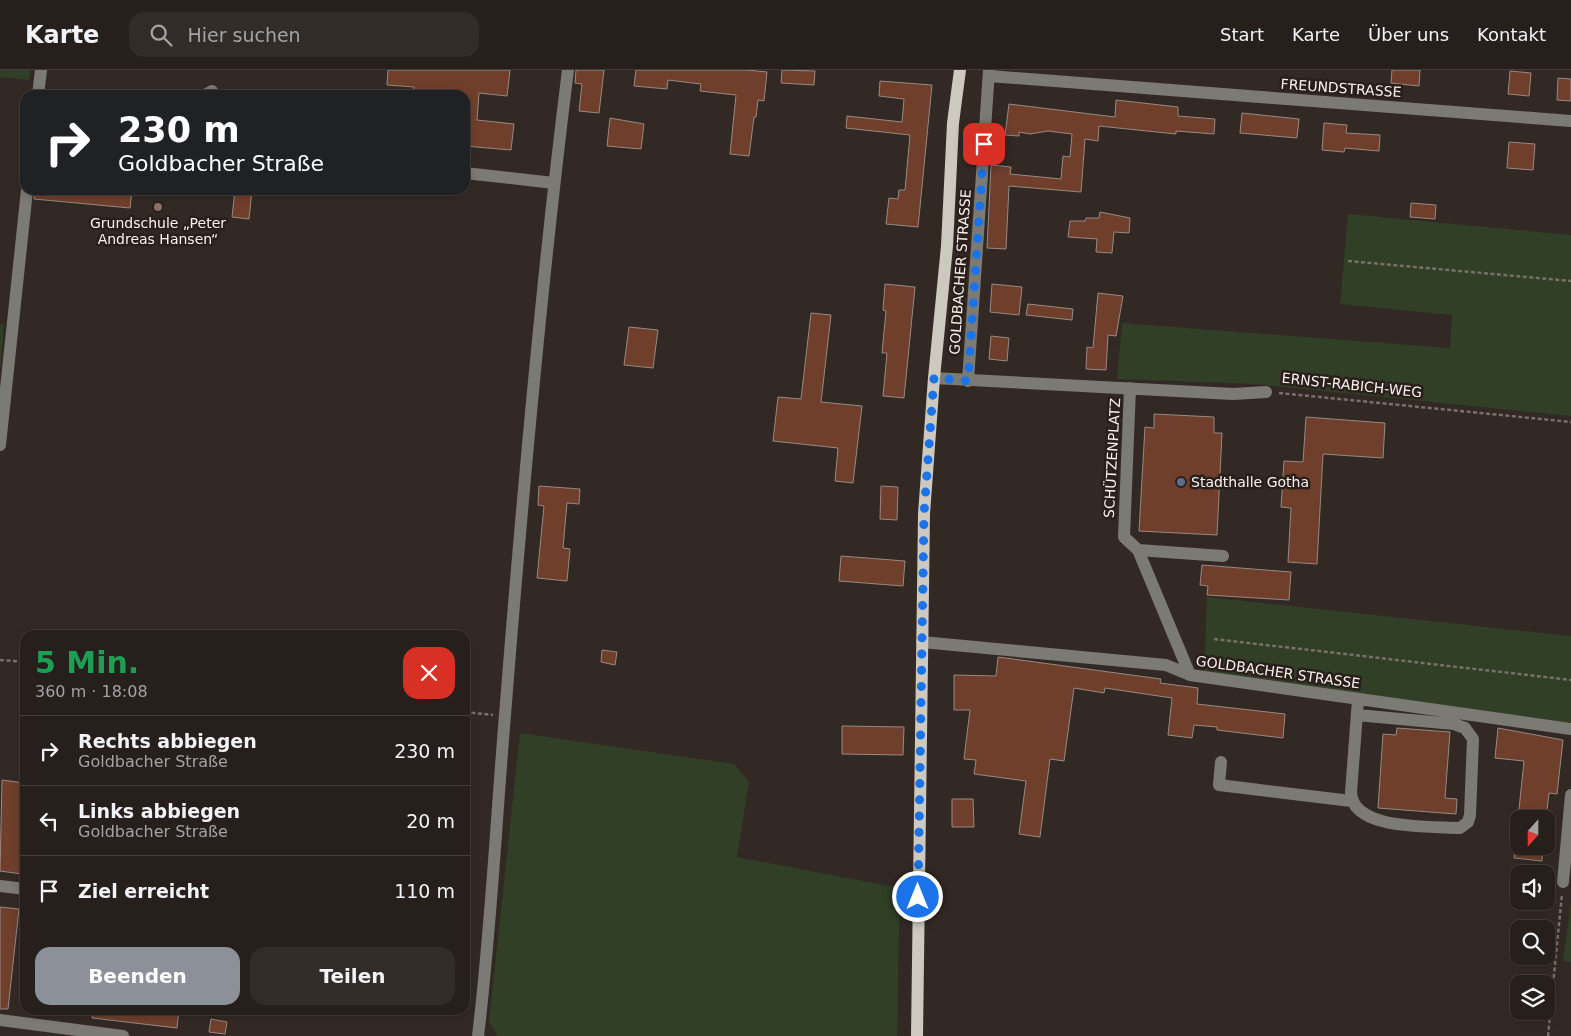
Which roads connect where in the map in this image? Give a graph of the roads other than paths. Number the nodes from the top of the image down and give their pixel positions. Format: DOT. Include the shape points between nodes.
graph roads {
  1 [pos="41,70"];
  2 [pos="568,70"];
  3 [pos="960,70"];
  4 [pos="989,73"];
  5 [pos="39,90"];
  6 [pos="1571,121"];
  7 [pos="470,174"];
  8 [pos="554,182"];
  9 [pos="26,195"];
  10 [pos="934,378"];
  11 [pos="968,381"];
  12 [pos="1130,388"];
  13 [pos="1266,392"];
  14 [pos="0,445"];
  15 [pos="1138,550"];
  16 [pos="1222,556"];
  17 [pos="922,642"];
  18 [pos="1190,676"];
  19 [pos="1358,700"];
  20 [pos="1357,715"];
  21 [pos="1571,729"];
  22 [pos="1222,762"];
  23 [pos="1571,795"];
  24 [pos="1352,801"];
  25 [pos="1564,882"];
  26 [pos="0,886"];
  27 [pos="20,888"];
  28 [pos="0,1020"];
  29 [pos="119,1036"];
  30 [pos="123,1036"];
  31 [pos="478,1036"];
  32 [pos="917,1036"];
  1 -- 5 [label="street"];
  2 -- 8 [label="street"];
  3 -- 10 [label="main road, GOLDBACHER STRASSE" via="953,123 947,246"];
  4 -- 6 [label="street, FREUNDSTRASSE"];
  4 -- 11 [label="street, GOLDBACHER STRASSE"];
  7 -- 8 [label="street"];
  8 -- 31 [label="street" via="505,716 490,940"];
  9 -- 14 [label="street"];
  10 -- 11 [label="street"];
  10 -- 17 [label="main road, GOLDBACHER STRASSE" via="924,514"];
  11 -- 12 [label="street, SCHÜTZENPLATZ"];
  12 -- 13 [label="street, ERNST-RABICH-WEG" via="1233,394"];
  12 -- 15 [label="street, SCHÜTZENPLATZ" via="1124,537"];
  15 -- 16 [label="street"];
  15 -- 18 [label="street, SCHÜTZENPLATZ"];
  17 -- 18 [label="street, GOLDBACHER STRASSE" via="1166,665"];
  17 -- 32 [label="main road, GOLDBACHER STRASSE"];
  18 -- 19 [label="street, GOLDBACHER STRASSE"];
  19 -- 20 [label="street"];
  19 -- 21 [label="street, GOLDBACHER STRASSE"];
  20 -- 24 [label="street"];
  20 -- 24 [label="street" via="1454,724 1469,732 1473,739 1470,816 1460,828 1380,822 1359,812"];
  22 -- 24 [label="street" via="1219,785"];
  23 -- 25 [label="street"];
  26 -- 27 [label="street"];
  28 -- 29 [label="street"];
  29 -- 30 [label="street"];
}
